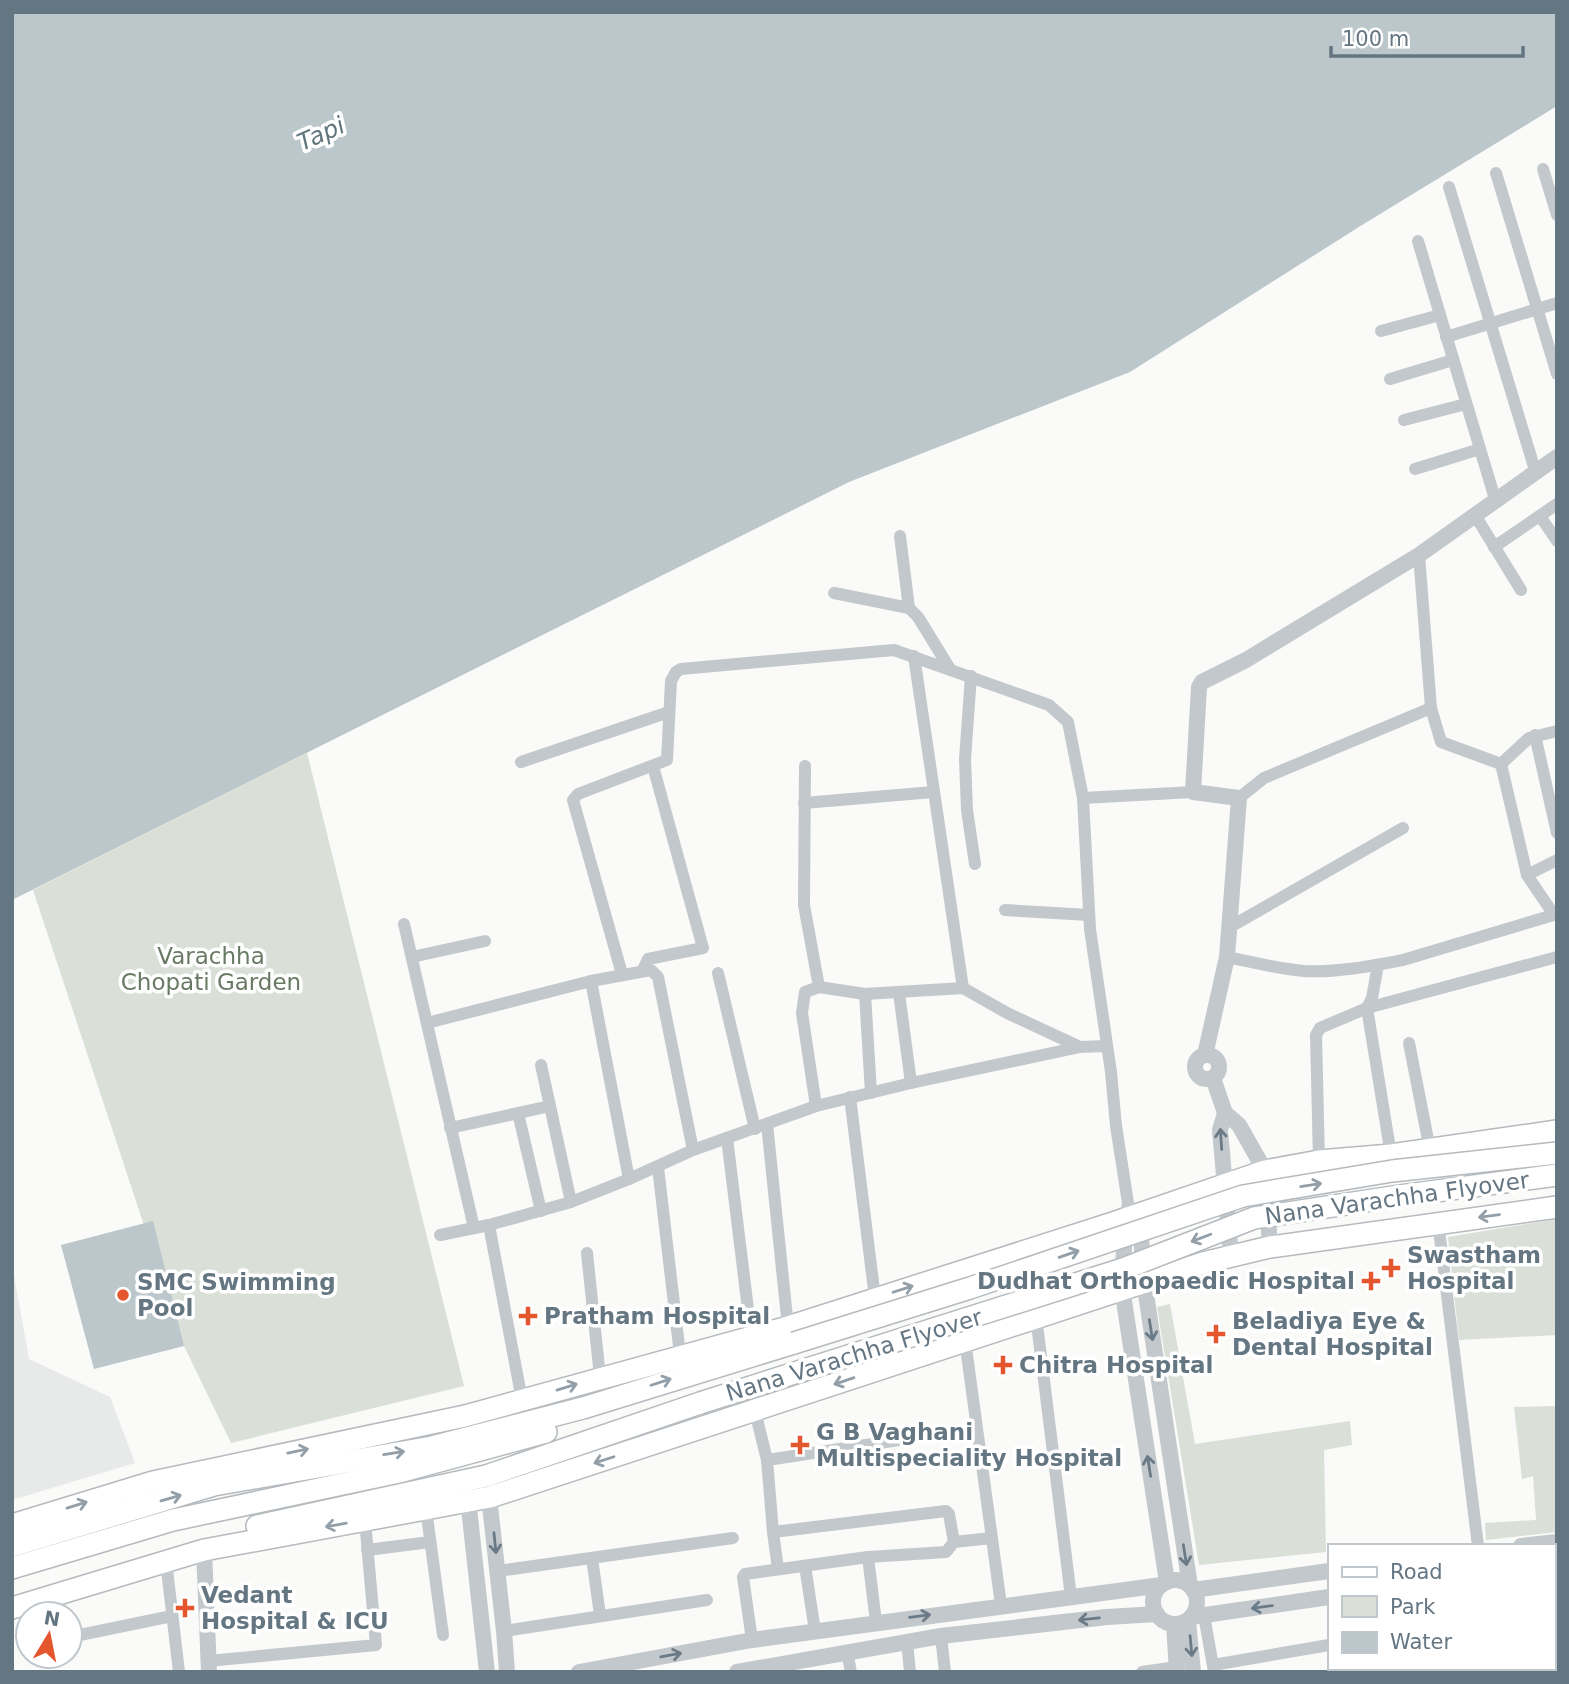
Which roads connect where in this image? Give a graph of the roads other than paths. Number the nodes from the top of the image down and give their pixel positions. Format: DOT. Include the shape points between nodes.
graph roads {
  1 [pos="1543,169"];
  2 [pos="1496,173"];
  3 [pos="1449,187"];
  4 [pos="1557,215"];
  5 [pos="1418,241"];
  6 [pos="1557,303"];
  7 [pos="1537,309"];
  8 [pos="1440,315"];
  9 [pos="1489,323"];
  10 [pos="1381,331"];
  11 [pos="1446,337"];
  12 [pos="1454,360"];
  13 [pos="1557,374"];
  14 [pos="1390,379"];
  15 [pos="1466,404"];
  16 [pos="1404,420"];
  17 [pos="1480,449"];
  18 [pos="1557,457"];
  19 [pos="1415,469"];
  20 [pos="1535,470"];
  21 [pos="1495,499"];
  22 [pos="1557,504"];
  23 [pos="1475,515"];
  24 [pos="1540,516"];
  25 [pos="900,536"];
  26 [pos="1557,541"];
  27 [pos="1494,547"];
  28 [pos="1419,555"];
  29 [pos="1521,590"];
  30 [pos="834,593"];
  31 [pos="909,608"];
  32 [pos="914,656"];
  33 [pos="950,669"];
  34 [pos="971,676"];
  35 [pos="1430,708"];
  36 [pos="669,712"];
  37 [pos="1557,731"];
  38 [pos="1535,735"];
  39 [pos="521,762"];
  40 [pos="1501,764"];
  41 [pos="653,766"];
  42 [pos="805,766"];
  43 [pos="933,792"];
  44 [pos="1194,792"];
  45 [pos="1083,798"];
  46 [pos="1239,798"];
  47 [pos="804,803"];
  48 [pos="1402,828"];
  49 [pos="1557,833"];
  50 [pos="1557,860"];
  51 [pos="975,864"];
  52 [pos="1527,875"];
  53 [pos="1005,910"];
  54 [pos="1089,915"];
  55 [pos="1555,915"];
  56 [pos="404,924"];
  57 [pos="1230,927"];
  58 [pos="485,941"];
  59 [pos="412,957"];
  60 [pos="1227,957"];
  61 [pos="1557,957"];
  62 [pos="1378,965"];
  63 [pos="643,970"];
  64 [pos="718,972"];
  65 [pos="621,974"];
  66 [pos="590,981"];
  67 [pos="819,987"];
  68 [pos="963,988"];
  69 [pos="899,993"];
  70 [pos="865,994"];
  71 [pos="1367,1008"];
  72 [pos="427,1023"];
  73 [pos="1409,1043"];
  74 [pos="1107,1046"];
  75 [pos="1080,1047"];
  76 [pos="541,1065"];
  77 [pos="911,1083"];
  78 [pos="871,1093"];
  79 [pos="850,1097"];
  80 [pos="550,1106"];
  81 [pos="816,1106"];
  82 [pos="518,1113"];
  83 [pos="1225,1113"];
  84 [pos="761,1126"];
  85 [pos="450,1128"];
  86 [pos="1557,1132"];
  87 [pos="727,1138"];
  88 [pos="693,1150"];
  89 [pos="1430,1150"];
  90 [pos="1557,1153"];
  91 [pos="1391,1155"];
  92 [pos="1319,1161"];
  93 [pos="658,1167"];
  94 [pos="1265,1171"];
  95 [pos="1557,1175"];
  96 [pos="629,1180"];
  97 [pos="1225,1185"];
  98 [pos="571,1202"];
  99 [pos="1557,1207"];
  100 [pos="541,1211"];
  101 [pos="1131,1212"];
  102 [pos="1438,1222"];
  103 [pos="489,1225"];
  104 [pos="474,1228"];
  105 [pos="440,1235"];
  106 [pos="1270,1247"];
  107 [pos="587,1253"];
  108 [pos="1231,1256"];
  109 [pos="1144,1281"];
  110 [pos="1122,1287"];
  111 [pos="876,1298"];
  112 [pos="1036,1316"];
  113 [pos="791,1335"];
  114 [pos="965,1340"];
  115 [pos="753,1345"];
  116 [pos="680,1355"];
  117 [pos="600,1377"];
  118 [pos="522,1401"];
  119 [pos="583,1408"];
  120 [pos="755,1411"];
  121 [pos="640,1424"];
  122 [pos="932,1435"];
  123 [pos="649,1445"];
  124 [pos="569,1449"];
  125 [pos="768,1460"];
  126 [pos="477,1488"];
  127 [pos="426,1509"];
  128 [pos="365,1520"];
  129 [pos="12,1525"];
  130 [pos="773,1532"];
  131 [pos="733,1538"];
  132 [pos="992,1538"];
  133 [pos="430,1542"];
  134 [pos="954,1542"];
  135 [pos="1557,1542"];
  136 [pos="1478,1544"];
  137 [pos="1539,1544"];
  138 [pos="12,1546"];
  139 [pos="204,1550"];
  140 [pos="367,1550"];
  141 [pos="868,1557"];
  142 [pos="592,1558"];
  143 [pos="166,1561"];
  144 [pos="805,1566"];
  145 [pos="12,1568"];
  146 [pos="778,1569"];
  147 [pos="498,1571"];
  148 [pos="1328,1571"];
  149 [pos="12,1581"];
  150 [pos="1164,1584"];
  151 [pos="1192,1588"];
  152 [pos="12,1594"];
  153 [pos="1071,1597"];
  154 [pos="1328,1597"];
  155 [pos="707,1600"];
  156 [pos="1001,1605"];
  157 [pos="12,1608"];
  158 [pos="1157,1614"];
  159 [pos="600,1615"];
  160 [pos="172,1616"];
  161 [pos="1189,1619"];
  162 [pos="876,1622"];
  163 [pos="504,1631"];
  164 [pos="815,1631"];
  165 [pos="84,1634"];
  166 [pos="443,1635"];
  167 [pos="941,1636"];
  168 [pos="752,1640"];
  169 [pos="907,1642"];
  170 [pos="1328,1645"];
  171 [pos="848,1652"];
  172 [pos="208,1666"];
  173 [pos="787,1668"];
  174 [pos="1214,1669"];
  175 [pos="1177,1670"];
  176 [pos="179,1672"];
  177 [pos="487,1672"];
  178 [pos="507,1672"];
  179 [pos="579,1672"];
  180 [pos="737,1672"];
  181 [pos="851,1672"];
  182 [pos="910,1672"];
  183 [pos="945,1672"];
  184 [pos="1142,1672"];
  185 [pos="1193,1672"];
  1 -- 4 [label="street"];
  2 -- 7 [label="street"];
  3 -- 9 [label="street"];
  5 -- 8 [label="street"];
  6 -- 7 [label="street"];
  7 -- 9 [label="street"];
  7 -- 13 [label="street"];
  8 -- 10 [label="street"];
  8 -- 11 [label="street"];
  9 -- 11 [label="street"];
  9 -- 20 [label="street"];
  11 -- 12 [label="street"];
  12 -- 14 [label="street"];
  12 -- 15 [label="street"];
  15 -- 16 [label="street"];
  15 -- 17 [label="street"];
  17 -- 19 [label="street"];
  17 -- 21 [label="street"];
  18 -- 20 [label="street"];
  20 -- 21 [label="street"];
  21 -- 23 [label="street"];
  22 -- 24 [label="street"];
  23 -- 27 [label="street"];
  23 -- 28 [label="street"];
  24 -- 26 [label="street"];
  24 -- 27 [label="street"];
  25 -- 31 [label="street"];
  27 -- 29 [label="street"];
  28 -- 35 [label="street"];
  28 -- 44 [label="street" via="1202,682"];
  30 -- 31 [label="street"];
  31 -- 33 [label="street"];
  32 -- 33 [label="street"];
  32 -- 36 [label="street" via="885,650 681,669 671,681"];
  32 -- 43 [label="street"];
  33 -- 34 [label="street"];
  34 -- 45 [label="street" via="1049,705 1068,722"];
  34 -- 51 [label="street" via="965,759"];
  35 -- 40 [label="street" via="1443,743"];
  35 -- 46 [label="street" via="1264,778"];
  36 -- 39 [label="street"];
  36 -- 41 [label="street" via="668,758"];
  37 -- 38 [label="street"];
  38 -- 40 [label="street"];
  38 -- 49 [label="street"];
  40 -- 52 [label="street"];
  41 -- 63 [label="street" via="703,948 648,959"];
  41 -- 65 [label="street" via="578,794 573,800"];
  42 -- 47 [label="street"];
  43 -- 47 [label="street"];
  43 -- 68 [label="street"];
  44 -- 45 [label="street"];
  44 -- 46 [label="street"];
  45 -- 54 [label="street"];
  46 -- 57 [label="street"];
  47 -- 67 [label="street" via="804,905"];
  48 -- 57 [label="street"];
  50 -- 52 [label="street"];
  52 -- 55 [label="street"];
  53 -- 54 [label="street"];
  54 -- 74 [label="street"];
  55 -- 62 [label="street"];
  56 -- 59 [label="street"];
  57 -- 60 [label="street"];
  58 -- 59 [label="street"];
  59 -- 72 [label="street"];
  60 -- 62 [label="street" via="1303,971"];
  60 -- 83 [label="street" via="1205,1055 1195,1060 1199,1076 1213,1078"];
  61 -- 71 [label="street"];
  62 -- 71 [label="street"];
  63 -- 65 [label="street"];
  63 -- 88 [label="street" via="658,977"];
  64 -- 84 [label="street"];
  65 -- 66 [label="street"];
  66 -- 72 [label="street"];
  66 -- 96 [label="street"];
  67 -- 70 [label="street"];
  67 -- 81 [label="street" via="805,992 802,1013"];
  68 -- 69 [label="street"];
  68 -- 75 [label="street"];
  69 -- 70 [label="street"];
  69 -- 77 [label="street"];
  70 -- 78 [label="street"];
  71 -- 91 [label="street"];
  71 -- 92 [label="street" via="1317,1031"];
  72 -- 85 [label="street"];
  73 -- 89 [label="street"];
  74 -- 75 [label="street"];
  74 -- 101 [label="street"];
  75 -- 77 [label="street"];
  76 -- 80 [label="street"];
  77 -- 78 [label="street"];
  78 -- 79 [label="street"];
  79 -- 81 [label="street"];
  79 -- 111 [label="street"];
  80 -- 82 [label="street"];
  80 -- 98 [label="street"];
  81 -- 84 [label="street"];
  82 -- 85 [label="street"];
  82 -- 100 [label="street"];
  83 -- 94 [label="street" via="1239,1125"];
  97 -- 83 [label="street, one-way" via="1220,1130"];
  84 -- 87 [label="street"];
  84 -- 113 [label="street"];
  85 -- 104 [label="street"];
  86 -- 89 [label="main road"];
  87 -- 88 [label="street"];
  87 -- 115 [label="street"];
  88 -- 93 [label="street"];
  89 -- 91 [label="main road"];
  113 -- 90 [label="main road, Nana Varachha Flyover, one-way, bridge" via="970,1288 1243,1196 1392,1171"];
  91 -- 92 [label="main road"];
  92 -- 94 [label="main road"];
  93 -- 96 [label="street"];
  93 -- 116 [label="street"];
  94 -- 97 [label="main road"];
  94 -- 106 [label="street"];
  95 -- 121 [label="main road, Nana Varachha Flyover, one-way, bridge" via="1254,1218 1123,1269"];
  96 -- 98 [label="street"];
  97 -- 101 [label="main road"];
  97 -- 108 [label="street"];
  98 -- 100 [label="street"];
  99 -- 102 [label="main road, one-way"];
  100 -- 103 [label="street"];
  101 -- 109 [label="street"];
  101 -- 110 [label="street"];
  111 -- 101 [label="main road, one-way"];
  102 -- 106 [label="main road"];
  102 -- 136 [label="street"];
  103 -- 104 [label="street"];
  103 -- 118 [label="street"];
  104 -- 105 [label="street"];
  106 -- 108 [label="main road"];
  107 -- 117 [label="street"];
  108 -- 109 [label="main road"];
  109 -- 110 [label="main road"];
  109 -- 151 [label="street, one-way"];
  110 -- 112 [label="main road"];
  150 -- 110 [label="street, one-way"];
  111 -- 113 [label="main road"];
  112 -- 114 [label="main road"];
  112 -- 153 [label="street"];
  113 -- 115 [label="main road, Nana Varachha Flyover"];
  114 -- 120 [label="main road, one-way"];
  114 -- 132 [label="street"];
  115 -- 116 [label="main road"];
  119 -- 115 [label="main road, one-way"];
  116 -- 117 [label="main road"];
  118 -- 117 [label="main road, one-way"];
  129 -- 118 [label="main road, one-way" via="153,1482"];
  138 -- 119 [label="main road, one-way" via="214,1485 432,1447"];
  119 -- 145 [label="main road" via="553,1430 399,1472 173,1520"];
  120 -- 123 [label="main road"];
  120 -- 125 [label="street"];
  121 -- 123 [label="main road"];
  121 -- 124 [label="main road, Nana Varachha Flyover"];
  122 -- 125 [label="street"];
  123 -- 126 [label="main road, one-way"];
  124 -- 126 [label="main road, Nana Varachha Flyover"];
  124 -- 149 [label="main road" via="536,1445 453,1471 173,1532"];
  125 -- 130 [label="street"];
  126 -- 127 [label="main road"];
  126 -- 147 [label="street, one-way"];
  126 -- 152 [label="main road" via="187,1540"];
  126 -- 177 [label="street"];
  127 -- 128 [label="main road"];
  127 -- 133 [label="street"];
  128 -- 139 [label="main road, one-way"];
  128 -- 140 [label="street"];
  130 -- 134 [label="street" via="946,1511"];
  130 -- 146 [label="street"];
  131 -- 142 [label="street"];
  132 -- 134 [label="street"];
  132 -- 156 [label="street"];
  133 -- 140 [label="street"];
  133 -- 166 [label="street"];
  134 -- 141 [label="street" via="946,1552"];
  135 -- 137 [label="street"];
  139 -- 143 [label="main road"];
  139 -- 172 [label="street"];
  140 -- 172 [label="street" via="376,1645"];
  141 -- 144 [label="street"];
  141 -- 162 [label="street"];
  142 -- 147 [label="street"];
  142 -- 159 [label="street"];
  143 -- 157 [label="main road"];
  143 -- 160 [label="street"];
  144 -- 146 [label="street"];
  144 -- 164 [label="street"];
  146 -- 168 [label="street" via="743,1577"];
  147 -- 163 [label="street"];
  148 -- 151 [label="street"];
  150 -- 151 [label="street" via="1178,1581"];
  150 -- 153 [label="street"];
  150 -- 158 [label="street" via="1154,1599"];
  151 -- 161 [label="street" via="1197,1604"];
  153 -- 156 [label="street"];
  154 -- 161 [label="street, one-way"];
  155 -- 159 [label="street"];
  162 -- 156 [label="street, one-way"];
  158 -- 161 [label="street" via="1164,1620"];
  158 -- 167 [label="street, one-way"];
  159 -- 163 [label="street"];
  160 -- 165 [label="street"];
  160 -- 176 [label="street"];
  161 -- 174 [label="street"];
  161 -- 175 [label="street"];
  161 -- 185 [label="street, one-way"];
  162 -- 164 [label="street"];
  163 -- 178 [label="street"];
  164 -- 168 [label="street"];
  167 -- 169 [label="street"];
  167 -- 183 [label="street"];
  179 -- 168 [label="street, one-way"];
  169 -- 171 [label="street"];
  169 -- 182 [label="street"];
  170 -- 174 [label="street"];
  171 -- 173 [label="street"];
  171 -- 181 [label="street"];
  173 -- 180 [label="street"];
  175 -- 184 [label="street"];
}
